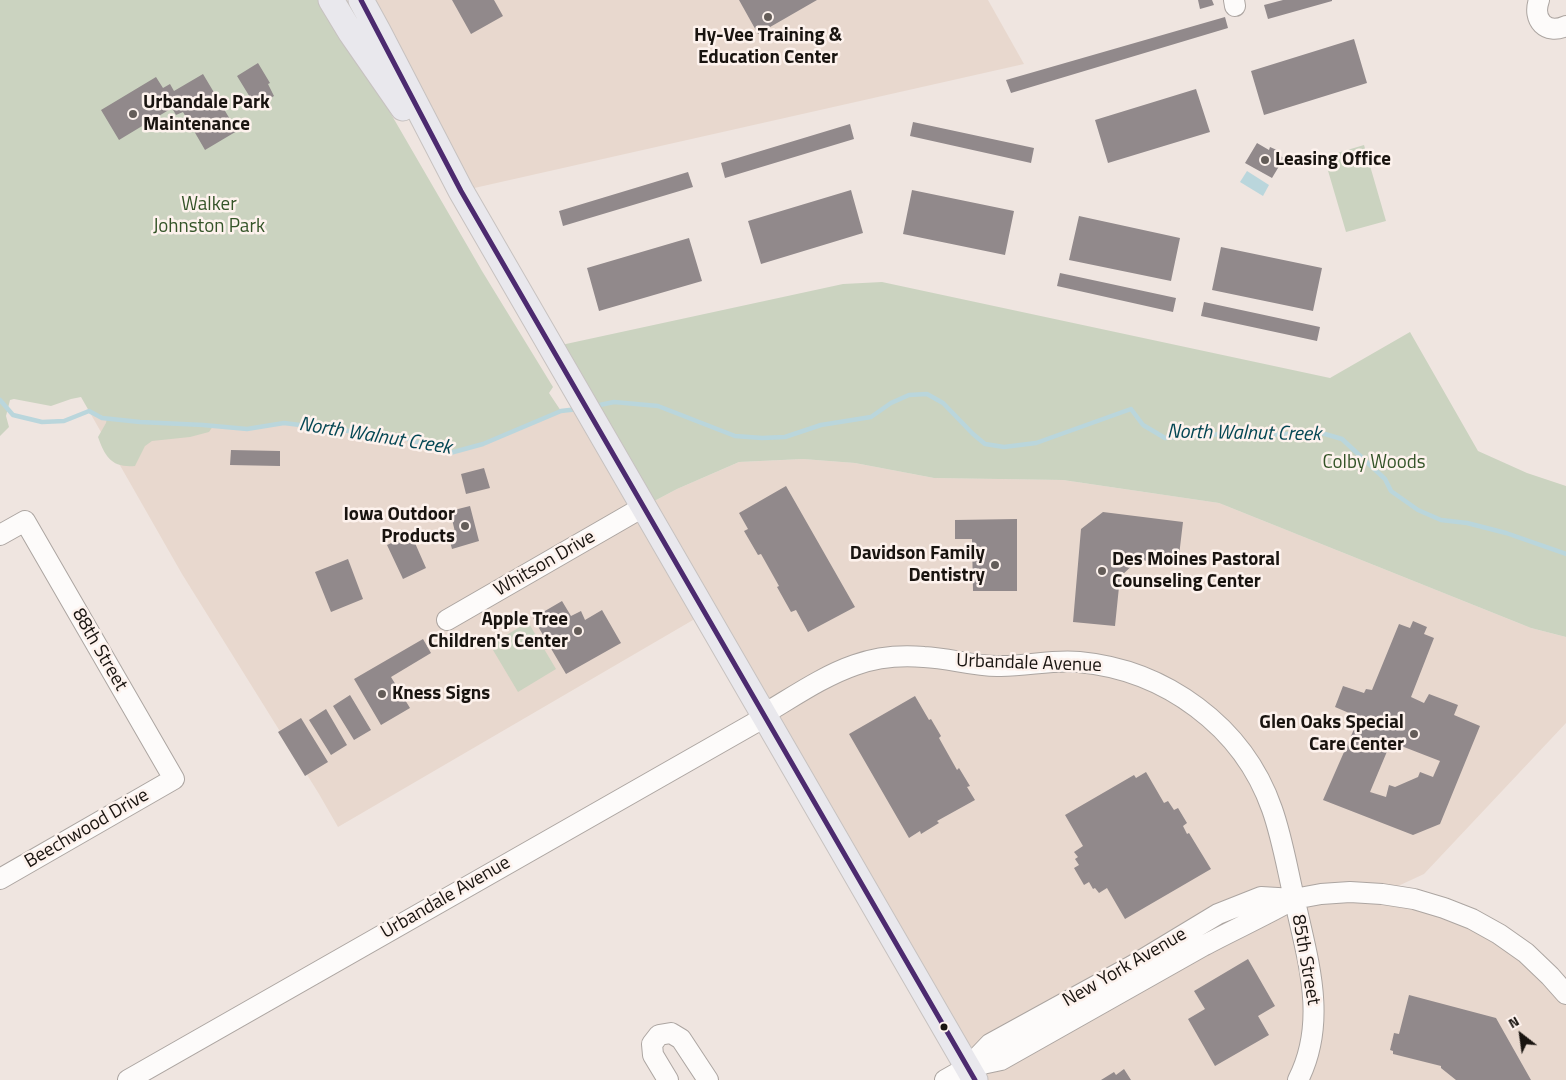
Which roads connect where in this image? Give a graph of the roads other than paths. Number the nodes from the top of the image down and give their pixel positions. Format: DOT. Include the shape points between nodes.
graph roads {
  1 [pos="331,0"];
  2 [pos="361,0"];
  3 [pos="1539,0"];
  4 [pos="1566,26"];
  5 [pos="460,191"];
  6 [pos="643,508"];
  7 [pos="0,535"];
  8 [pos="447,620"];
  9 [pos="764,716"];
  10 [pos="174,779"];
  11 [pos="0,879"];
  12 [pos="1294,899"];
  13 [pos="1566,994"];
  14 [pos="971,1074"];
  15 [pos="128,1080"];
  16 [pos="668,1080"];
  17 [pos="708,1080"];
  18 [pos="945,1080"];
  19 [pos="1298,1080"];
  1 -- 5 [label="main road"];
  2 -- 5 [label="main road"];
  3 -- 4 [label="street" via="1537,13 1543,24 1553,29"];
  5 -- 6 [label="main road"];
  6 -- 8 [label="street, Whitson Drive"];
  6 -- 9 [label="main road"];
  7 -- 10 [label="street, 88th Street" via="25,521"];
  9 -- 12 [label="street, Urbandale Avenue" via="826,678 855,664 880,658 927,657 998,666 1077,662 1133,673 1182,696 1206,714 1246,758 1272,808"];
  9 -- 14 [label="main road"];
  9 -- 15 [label="street, Urbandale Avenue"];
  10 -- 11 [label="street, Beechwood Drive"];
  12 -- 13 [label="street, New York Avenue" via="1350,892 1414,899 1444,908 1472,919 1526,953"];
  12 -- 14 [label="street, New York Avenue"];
  12 -- 19 [label="street, 85th Street" via="1314,1004 1308,1053"];
  14 -- 18 [label="street, New York Avenue"];
  16 -- 17 [label="street" via="653,1055 652,1044 660,1035 671,1033 681,1039"];
}
